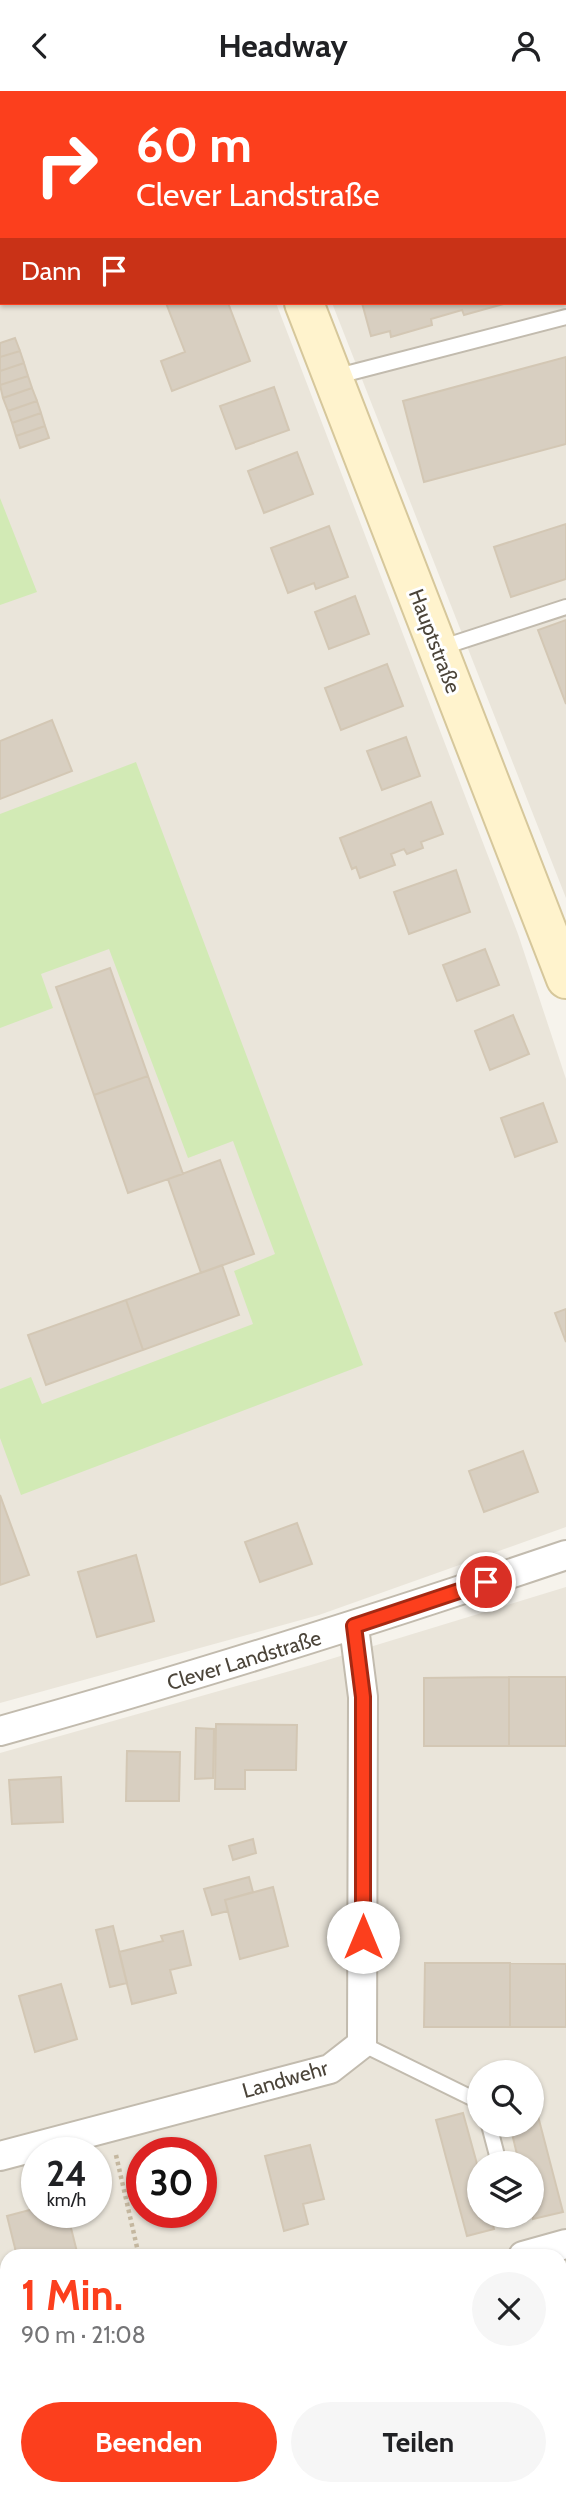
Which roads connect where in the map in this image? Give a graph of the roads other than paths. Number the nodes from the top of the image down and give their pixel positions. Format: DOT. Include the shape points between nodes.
graph roads {
  1 [pos="305,305"];
  2 [pos="566,317"];
  3 [pos="333,377"];
  4 [pos="566,607"];
  5 [pos="438,648"];
  6 [pos="566,979"];
  7 [pos="566,1555"];
  8 [pos="354,1626"];
  9 [pos="0,1731"];
  10 [pos="362,2044"];
  11 [pos="467,2096"];
  12 [pos="0,2156"];
  13 [pos="566,2244"];
  14 [pos="548,2249"];
  1 -- 3 [label="main road, Hauptstraße"];
  2 -- 3 [label="lane"];
  3 -- 5 [label="main road, Hauptstraße"];
  4 -- 5 [label="lane"];
  5 -- 6 [label="main road, Hauptstraße"];
  7 -- 8 [label="street, Clever Landstraße"];
  8 -- 9 [label="street, Clever Landstraße"];
  8 -- 10 [label="street" via="363,1697"];
  10 -- 11 [label="lane"];
  10 -- 12 [label="street, Landwehr" via="330,2069"];
  13 -- 14 [label="street"];
}
